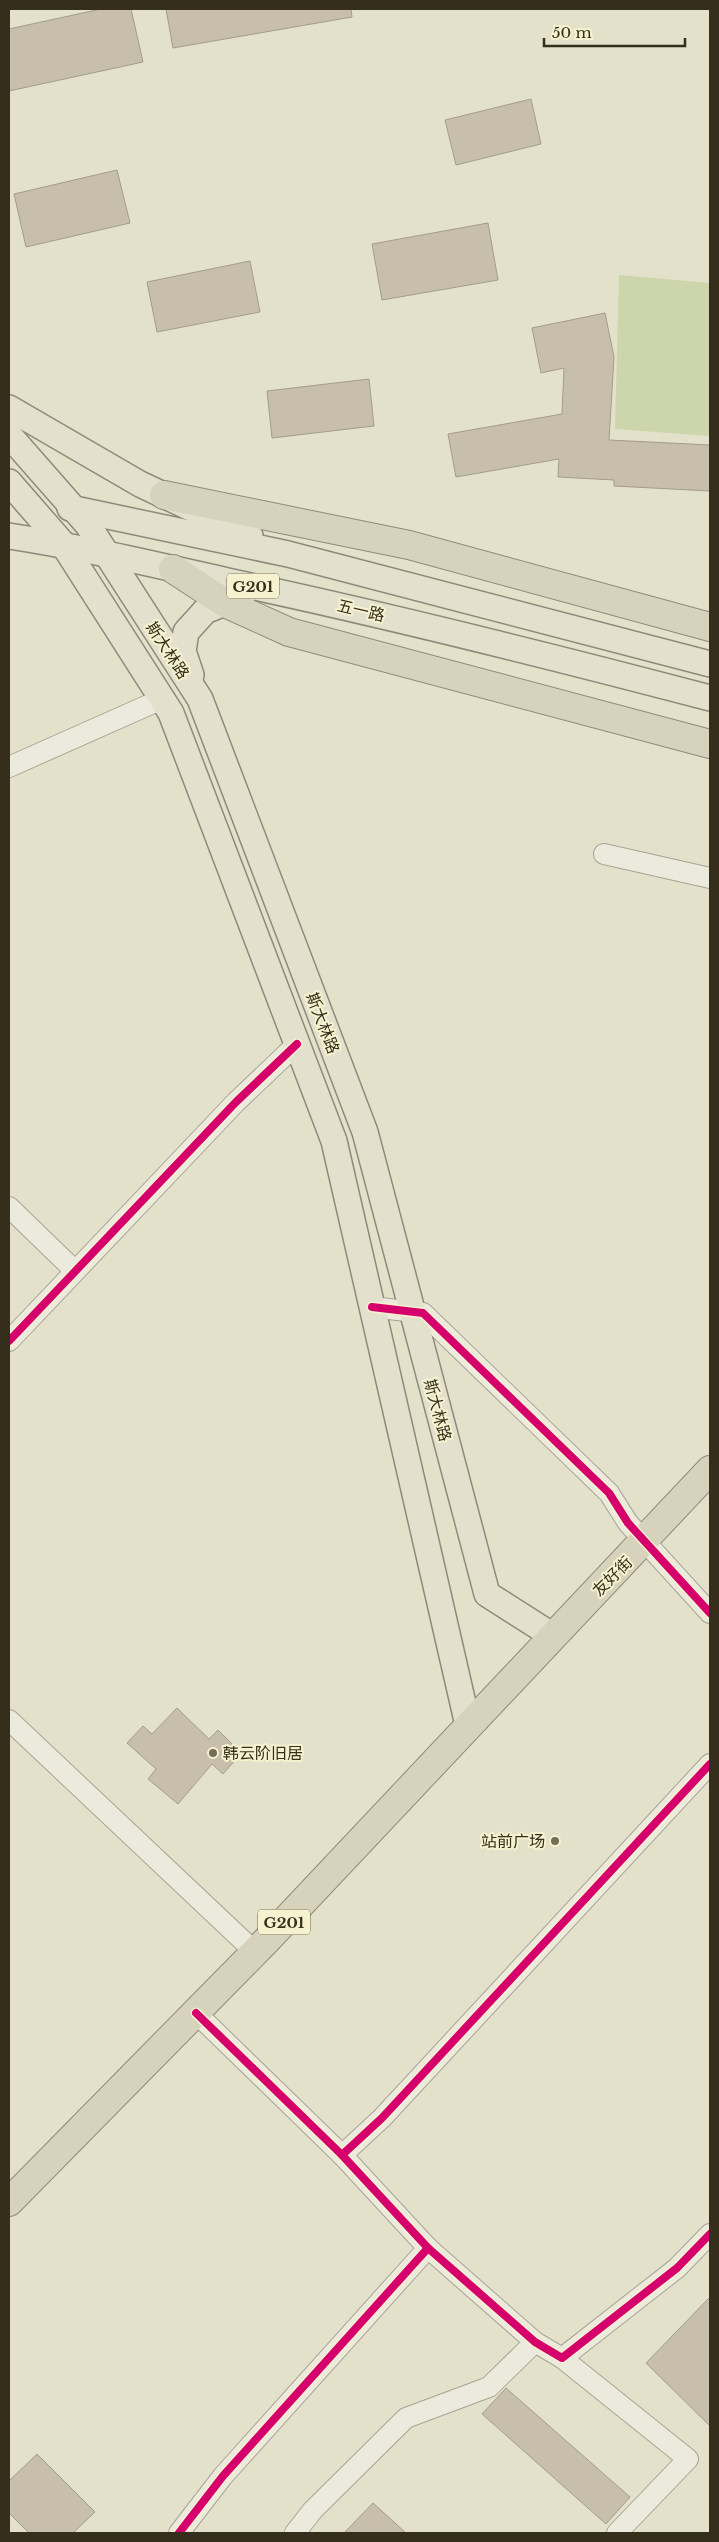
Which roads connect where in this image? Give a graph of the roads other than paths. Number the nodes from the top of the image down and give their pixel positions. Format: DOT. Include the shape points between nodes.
graph roads {
  1 [pos="9,408"];
  2 [pos="9,435"];
  3 [pos="14,492"];
  4 [pos="164,495"];
  5 [pos="75,509"];
  6 [pos="9,536"];
  7 [pos="63,544"];
  8 [pos="107,554"];
  9 [pos="288,554"];
  10 [pos="173,569"];
  11 [pos="262,588"];
  12 [pos="225,603"];
  13 [pos="710,627"];
  14 [pos="710,664"];
  15 [pos="710,698"];
  16 [pos="162,699"];
  17 [pos="200,699"];
  18 [pos="710,744"];
  19 [pos="9,767"];
  20 [pos="604,854"];
  21 [pos="710,878"];
  22 [pos="297,1044"];
  23 [pos="9,1207"];
  24 [pos="75,1271"];
  25 [pos="372,1307"];
  26 [pos="412,1311"];
  27 [pos="9,1341"];
  28 [pos="710,1470"];
  29 [pos="645,1542"];
  30 [pos="710,1612"];
  31 [pos="553,1636"];
  32 [pos="9,1720"];
  33 [pos="468,1725"];
  34 [pos="710,1764"];
  35 [pos="255,1952"];
  36 [pos="196,2013"];
  37 [pos="342,2155"];
  38 [pos="9,2202"];
  39 [pos="710,2234"];
  40 [pos="428,2248"];
  41 [pos="535,2342"];
  42 [pos="562,2358"];
  43 [pos="178,2533"];
  44 [pos="295,2533"];
  45 [pos="617,2533"];
  1 -- 4 [label="main road"];
  2 -- 5 [label="main road, 斯大林路"];
  3 -- 5 [label="main road"];
  3 -- 7 [label="main road, 斯大林路"];
  4 -- 9 [label="main road"];
  4 -- 13 [label="highway" via="409,545"];
  5 -- 8 [label="main road, 斯大林路"];
  5 -- 9 [label="main road"];
  6 -- 7 [label="main road, 五一路 / G201"];
  7 -- 8 [label="main road, 五一路 / G201"];
  7 -- 16 [label="main road, 斯大林路"];
  8 -- 10 [label="main road, 五一路 / G201"];
  8 -- 17 [label="main road, 斯大林路"];
  9 -- 14 [label="main road"];
  10 -- 11 [label="main road, 五一路 / G201"];
  10 -- 12 [label="highway"];
  11 -- 12 [label="main road"];
  11 -- 15 [label="main road, 五一路 / G201" via="497,642"];
  12 -- 17 [label="main road" via="205,611 186,632 183,651"];
  12 -- 18 [label="highway" via="289,632"];
  16 -- 19 [label="street"];
  16 -- 22 [label="main road, 斯大林路" via="171,713"];
  17 -- 26 [label="main road, 斯大林路" via="365,1132"];
  20 -- 21 [label="street"];
  22 -- 24 [label="street" via="236,1102"];
  22 -- 25 [label="main road, 斯大林路" via="334,1141"];
  23 -- 24 [label="street"];
  24 -- 27 [label="street"];
  25 -- 26 [label="street"];
  25 -- 33 [label="main road, 斯大林路"];
  26 -- 29 [label="street" via="423,1312 610,1493 628,1523"];
  26 -- 31 [label="main road, 斯大林路" via="487,1594"];
  28 -- 29 [label="highway, 友好街 / G201"];
  29 -- 30 [label="street"];
  29 -- 31 [label="highway, 友好街 / G201"];
  31 -- 33 [label="highway, G201"];
  32 -- 35 [label="street"];
  33 -- 35 [label="highway, G201"];
  34 -- 37 [label="street" via="382,2118"];
  35 -- 36 [label="highway, G201"];
  36 -- 37 [label="street"];
  36 -- 38 [label="highway, G201"];
  37 -- 40 [label="street"];
  39 -- 42 [label="street" via="677,2268"];
  40 -- 41 [label="street"];
  40 -- 43 [label="street" via="223,2476"];
  41 -- 42 [label="street"];
  41 -- 44 [label="street" via="489,2387 406,2418 313,2510"];
  42 -- 45 [label="street" via="688,2459"];
}
